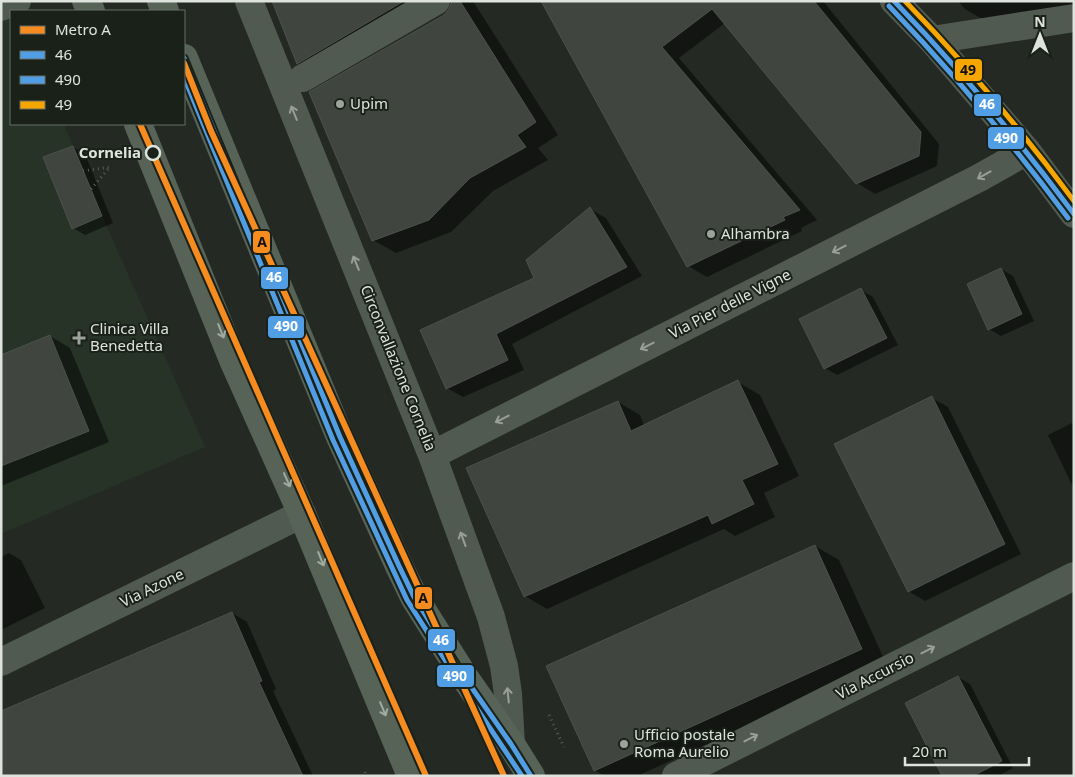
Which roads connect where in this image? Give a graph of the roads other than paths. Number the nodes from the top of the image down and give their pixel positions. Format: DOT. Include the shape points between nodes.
graph roads {
  1 [pos="17,1"];
  2 [pos="249,1"];
  3 [pos="436,1"];
  4 [pos="894,1"];
  5 [pos="1,7"];
  6 [pos="1074,18"];
  7 [pos="932,40"];
  8 [pos="185,60"];
  9 [pos="303,78"];
  10 [pos="138,125"];
  11 [pos="1027,151"];
  12 [pos="1074,214"];
  13 [pos="432,455"];
  14 [pos="302,514"];
  15 [pos="1074,576"];
  16 [pos="1,662"];
  17 [pos="511,744"];
  18 [pos="411,776"];
  19 [pos="531,776"];
  20 [pos="676,776"];
  1 -- 5 [label="street"];
  13 -- 2 [label="street, Circonvallazione Cornelia, one-way"];
  3 -- 9 [label="street"];
  4 -- 7 [label="street"];
  6 -- 7 [label="street"];
  7 -- 11 [label="street"];
  8 -- 17 [label="main road, Circonvallazione Cornelia" via="340,437 391,551 429,622"];
  10 -- 14 [label="main road, one-way" via="233,360"];
  11 -- 12 [label="street"];
  11 -- 13 [label="street, Via Pier delle Vigne, one-way"];
  17 -- 13 [label="street, Circonvallazione Cornelia, one-way" via="508,694 498,642"];
  14 -- 16 [label="street, Via Azone"];
  14 -- 18 [label="main road, one-way"];
  20 -- 15 [label="street, Via Accursio, one-way"];
  17 -- 19 [label="main road, Circonvallazione Cornelia"];
}
